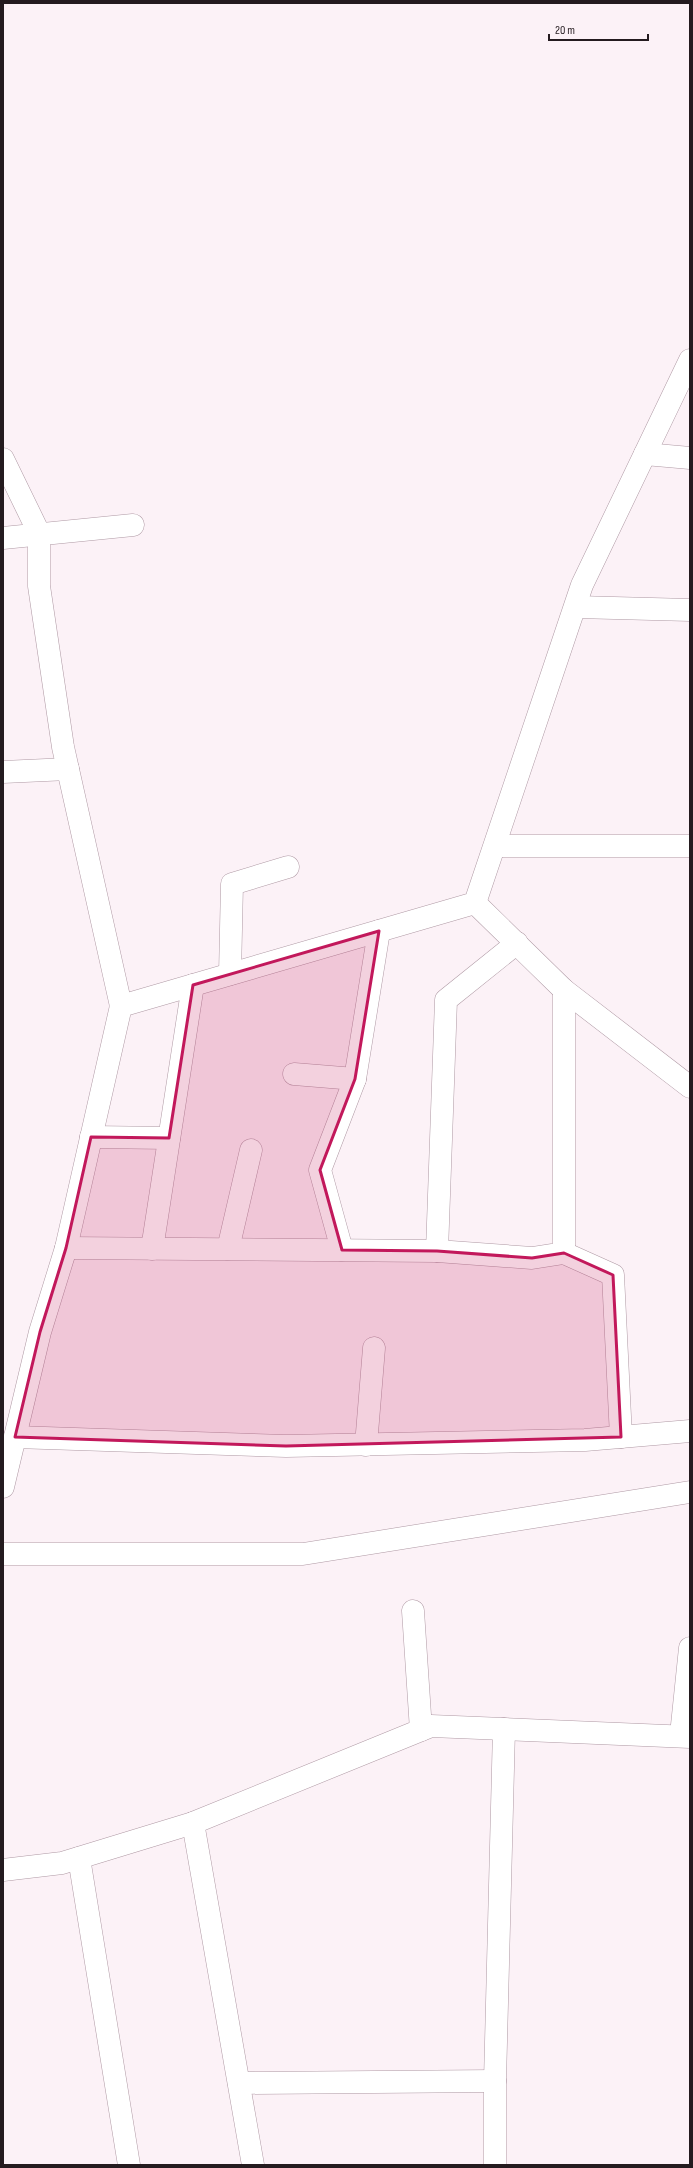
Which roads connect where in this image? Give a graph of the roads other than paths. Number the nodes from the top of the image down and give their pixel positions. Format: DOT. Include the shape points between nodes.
graph roads {
  1 [pos="690,360"];
  2 [pos="645,454"];
  3 [pos="690,458"];
  4 [pos="3,459"];
  5 [pos="133,525"];
  6 [pos="39,533"];
  7 [pos="3,538"];
  8 [pos="576,607"];
  9 [pos="690,610"];
  10 [pos="68,769"];
  11 [pos="3,772"];
  12 [pos="494,846"];
  13 [pos="690,846"];
  14 [pos="288,867"];
  15 [pos="475,903"];
  16 [pos="379,931"];
  17 [pos="517,943"];
  18 [pos="230,974"];
  19 [pos="194,985"];
  20 [pos="564,990"];
  21 [pos="121,1006"];
  22 [pos="294,1074"];
  23 [pos="355,1079"];
  24 [pos="690,1087"];
  25 [pos="91,1137"];
  26 [pos="169,1138"];
  27 [pos="251,1150"];
  28 [pos="66,1248"];
  29 [pos="152,1249"];
  30 [pos="228,1250"];
  31 [pos="342,1250"];
  32 [pos="437,1251"];
  33 [pos="564,1253"];
  34 [pos="374,1348"];
  35 [pos="690,1431"];
  36 [pos="621,1437"];
  37 [pos="15,1438"];
  38 [pos="366,1445"];
  39 [pos="3,1486"];
  40 [pos="690,1492"];
  41 [pos="3,1554"];
  42 [pos="413,1611"];
  43 [pos="690,1648"];
  44 [pos="504,1729"];
  45 [pos="421,1730"];
  46 [pos="686,1736"];
  47 [pos="193,1823"];
  48 [pos="78,1858"];
  49 [pos="3,1870"];
  50 [pos="495,2081"];
  51 [pos="239,2082"];
  52 [pos="129,2165"];
  53 [pos="253,2165"];
  54 [pos="495,2165"];
  1 -- 2 [label="street"];
  2 -- 3 [label="street"];
  2 -- 8 [label="street" via="582,585"];
  4 -- 6 [label="street"];
  5 -- 6 [label="street"];
  6 -- 7 [label="street"];
  6 -- 10 [label="street" via="40,586"];
  8 -- 9 [label="street"];
  8 -- 12 [label="street"];
  10 -- 11 [label="street"];
  10 -- 21 [label="street"];
  12 -- 13 [label="street"];
  12 -- 15 [label="street"];
  14 -- 18 [label="street" via="232,884"];
  15 -- 16 [label="street"];
  15 -- 17 [label="street"];
  16 -- 18 [label="street"];
  16 -- 23 [label="street"];
  17 -- 20 [label="street"];
  17 -- 32 [label="street" via="446,1000"];
  18 -- 19 [label="street"];
  19 -- 21 [label="street"];
  19 -- 26 [label="street"];
  20 -- 24 [label="street"];
  20 -- 33 [label="street"];
  21 -- 25 [label="street"];
  22 -- 23 [label="street"];
  23 -- 31 [label="street" via="320,1170"];
  25 -- 26 [label="street"];
  25 -- 28 [label="street"];
  26 -- 29 [label="street"];
  27 -- 30 [label="street"];
  28 -- 29 [label="street"];
  28 -- 37 [label="street" via="40,1332"];
  29 -- 30 [label="street"];
  30 -- 31 [label="street"];
  31 -- 32 [label="street"];
  32 -- 33 [label="street" via="532,1258"];
  33 -- 36 [label="street" via="613,1275"];
  34 -- 38 [label="street"];
  35 -- 36 [label="street"];
  36 -- 38 [label="street"];
  37 -- 38 [label="street" via="286,1446"];
  37 -- 39 [label="street"];
  40 -- 41 [label="street" via="303,1554"];
  42 -- 45 [label="street"];
  43 -- 46 [label="street"];
  44 -- 45 [label="street" via="431,1726"];
  44 -- 46 [label="street"];
  44 -- 50 [label="street"];
  45 -- 47 [label="street"];
  47 -- 48 [label="street"];
  47 -- 51 [label="street"];
  48 -- 49 [label="street" via="62,1863"];
  48 -- 52 [label="street"];
  50 -- 51 [label="street"];
  50 -- 54 [label="street"];
  51 -- 53 [label="street"];
}
